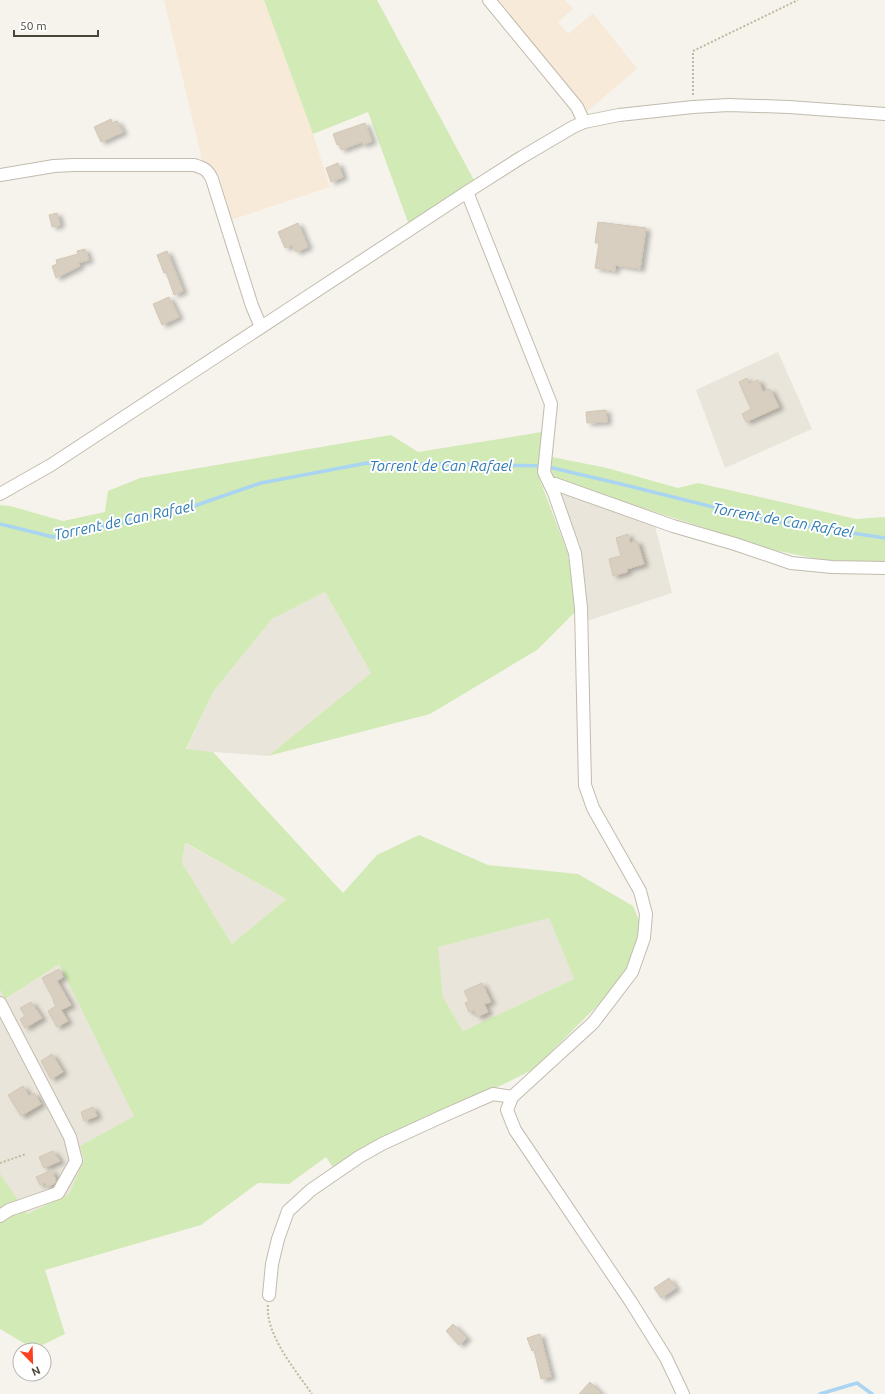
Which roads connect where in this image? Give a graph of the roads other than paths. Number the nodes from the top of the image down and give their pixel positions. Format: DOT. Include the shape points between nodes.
graph roads {
  1 [pos="489,0"];
  2 [pos="885,114"];
  3 [pos="584,122"];
  4 [pos="0,174"];
  5 [pos="467,192"];
  6 [pos="261,327"];
  7 [pos="550,484"];
  8 [pos="0,494"];
  9 [pos="885,568"];
  10 [pos="0,1003"];
  11 [pos="512,1098"];
  12 [pos="0,1216"];
  13 [pos="269,1295"];
  14 [pos="683,1394"];
  1 -- 3 [label="street" via="576,107"];
  2 -- 3 [label="street" via="729,105 619,115"];
  3 -- 5 [label="street"];
  4 -- 6 [label="street" via="73,165 194,165 204,168 212,179"];
  5 -- 6 [label="street"];
  5 -- 7 [label="street" via="551,404 544,472"];
  6 -- 8 [label="street" via="51,465"];
  7 -- 9 [label="street" via="791,563"];
  7 -- 11 [label="street" via="575,553 581,608 585,785 593,808 640,891 646,914 644,938 632,972 593,1023"];
  10 -- 12 [label="street" via="70,1137 76,1161 58,1193 9,1210"];
  11 -- 13 [label="street" via="493,1094 443,1116 382,1144 310,1190 288,1211 272,1264"];
  11 -- 14 [label="street" via="507,1110 515,1130 631,1302 666,1358"];
}
